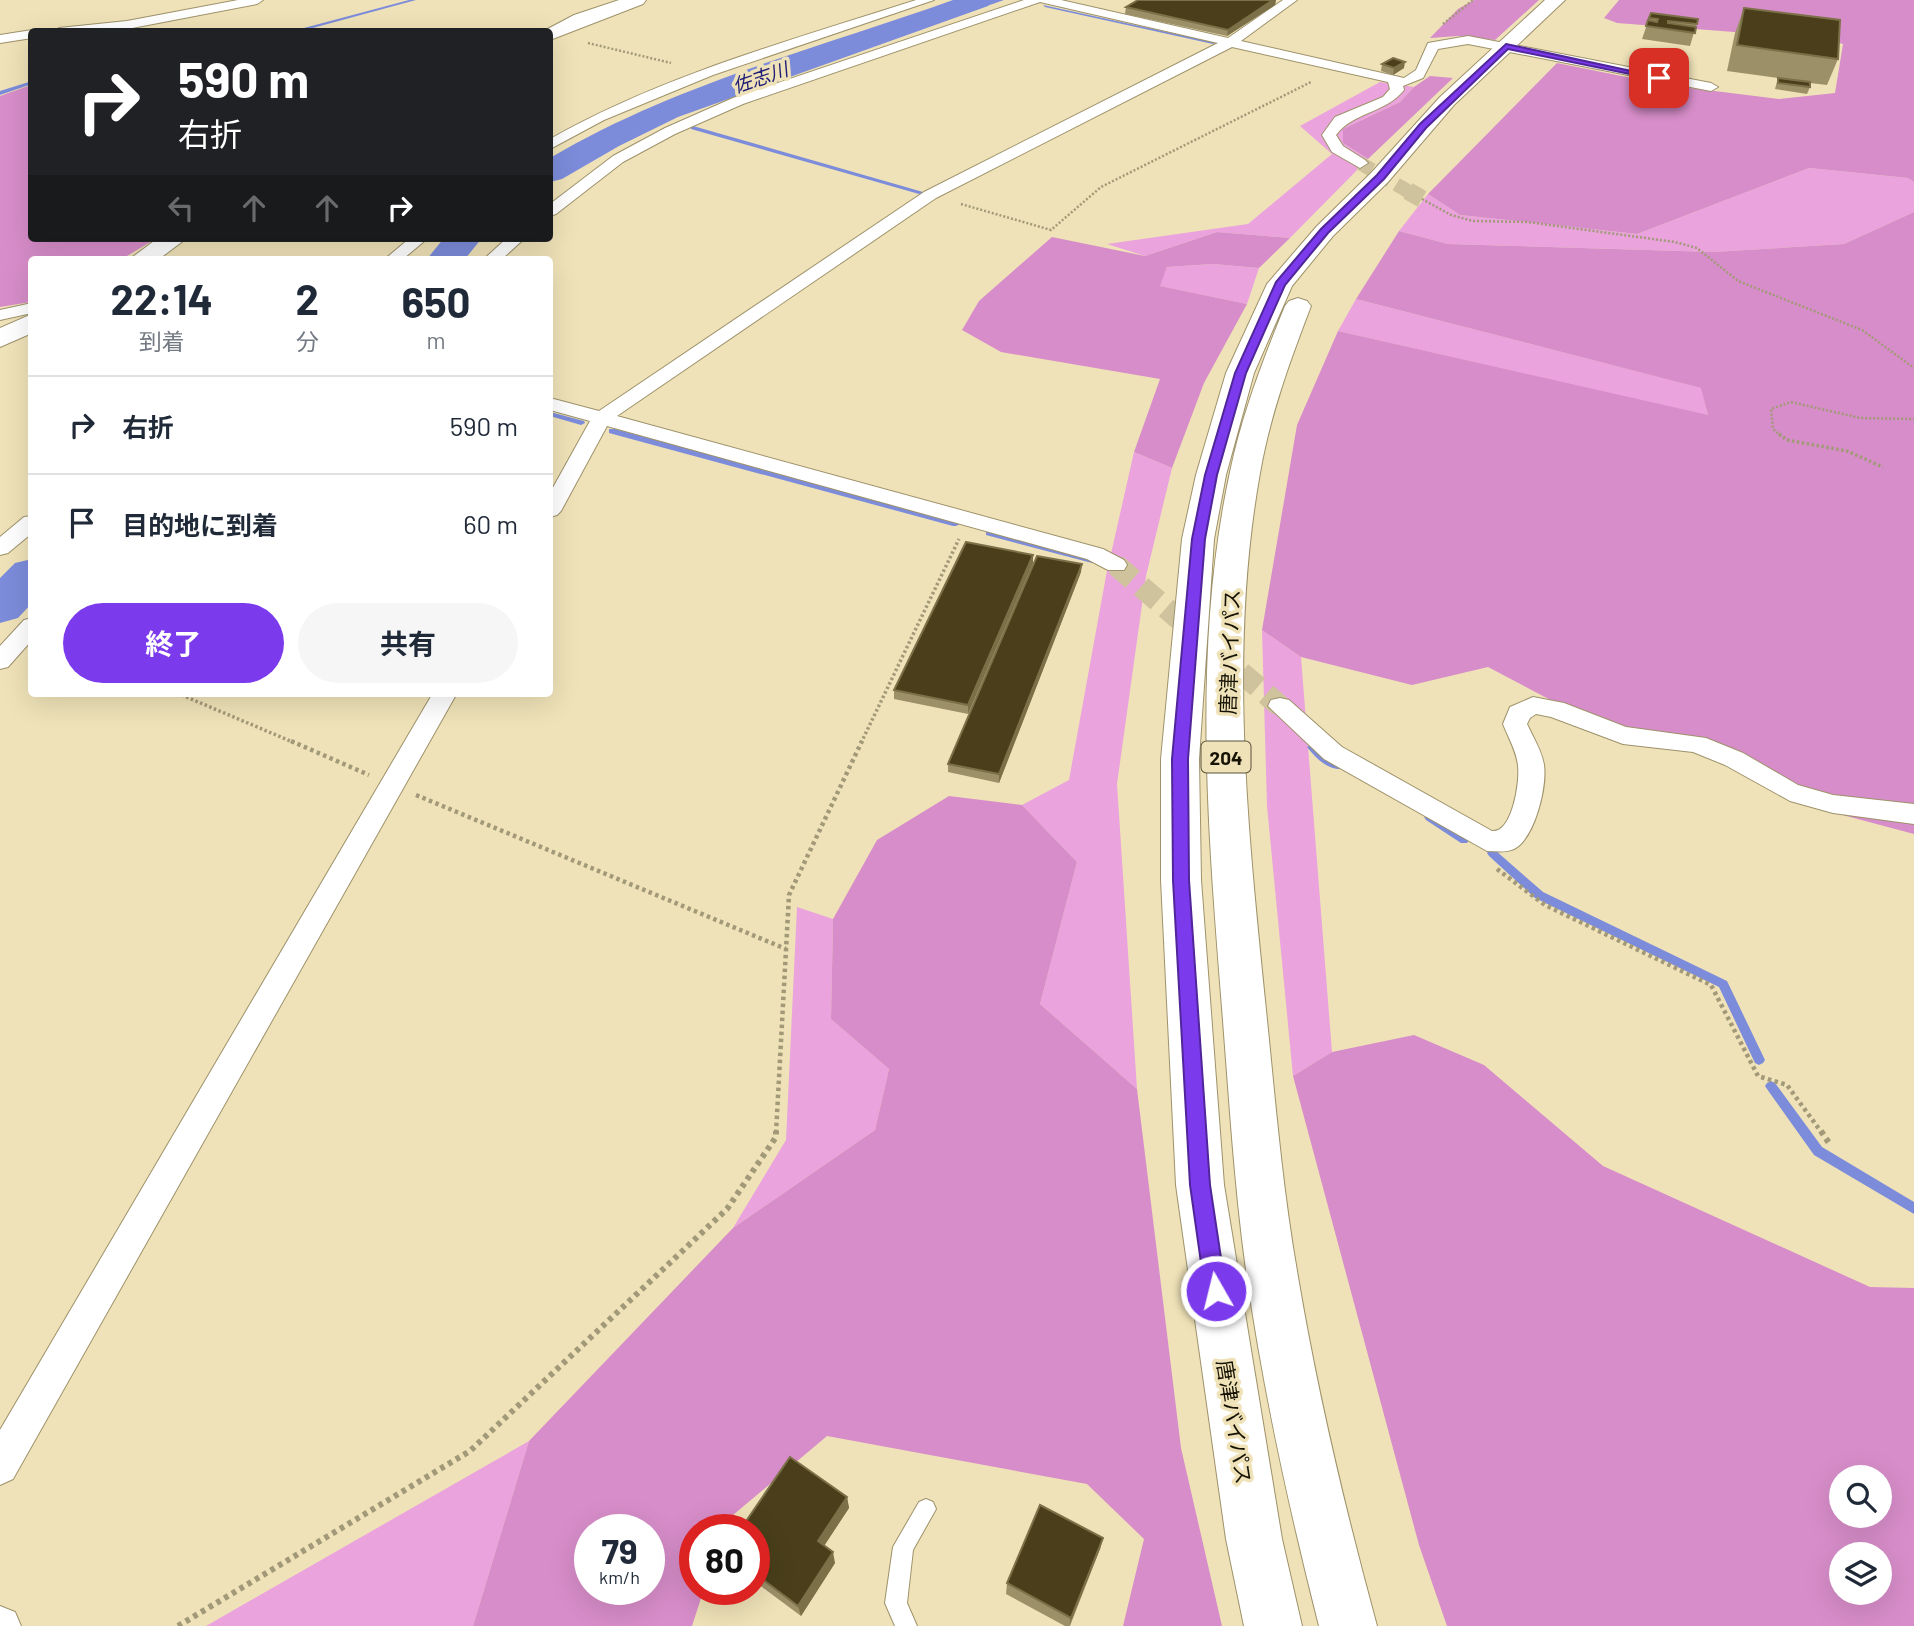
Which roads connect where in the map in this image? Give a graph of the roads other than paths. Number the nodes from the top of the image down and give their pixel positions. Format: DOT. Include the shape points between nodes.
graph roads {
  1 [pos="257,0"];
  2 [pos="638,0"];
  3 [pos="929,0"];
  4 [pos="1036,0"];
  5 [pos="1045,0"];
  6 [pos="1291,0"];
  7 [pos="1556,0"];
  8 [pos="1582,0"];
  9 [pos="98,28"];
  10 [pos="553,33"];
  11 [pos="28,35"];
  12 [pos="0,39"];
  13 [pos="1229,43"];
  14 [pos="1518,49"];
  15 [pos="1394,80"];
  16 [pos="1711,87"];
  17 [pos="553,143"];
  18 [pos="1360,163"];
  19 [pos="553,209"];
  20 [pos="169,242"];
  21 [pos="415,242"];
  22 [pos="512,242"];
  23 [pos="147,256"];
  24 [pos="397,256"];
  25 [pos="496,256"];
  26 [pos="28,309"];
  27 [pos="0,315"];
  28 [pos="28,324"];
  29 [pos="0,339"];
  30 [pos="553,405"];
  31 [pos="603,418"];
  32 [pos="553,505"];
  33 [pos="28,525"];
  34 [pos="0,548"];
  35 [pos="1116,565"];
  36 [pos="28,630"];
  37 [pos="0,661"];
  38 [pos="443,697"];
  39 [pos="1280,706"];
  40 [pos="1914,814"];
  41 [pos="0,1466"];
  42 [pos="926,1508"];
  43 [pos="906,1626"];
  44 [pos="1273,1626"];
  45 [pos="1348,1626"];
  1 -- 9 [label="street"];
  2 -- 10 [label="main road"];
  3 -- 17 [label="street" via="708,72 610,112"];
  4 -- 19 [label="street" via="704,116 618,159"];
  5 -- 13 [label="street"];
  6 -- 13 [label="street"];
  7 -- 14 [label="main road, 唐津バイパス / 204"];
  8 -- 14 [label="main road, 唐津バイパス / 204" via="1538,40"];
  11 -- 12 [label="street"];
  13 -- 15 [label="street"];
  13 -- 31 [label="street" via="930,195"];
  14 -- 15 [label="street" via="1468,40 1433,46 1418,78"];
  14 -- 16 [label="street"];
  14 -- 44 [label="main road, 唐津バイパス / 204" via="1423,126 1280,284 1240,373 1198,539 1180,759 1181,880 1200,1185 1254,1539"];
  14 -- 45 [label="main road, 唐津バイパス / 204" via="1308,285 1281,342 1260,413 1242,481 1232,550 1228,851 1264,1217 1323,1536"];
  15 -- 18 [label="street" via="1397,90 1388,100 1340,120 1329,135 1337,149"];
  20 -- 23 [label="main road"];
  21 -- 24 [label="street"];
  22 -- 25 [label="street"];
  26 -- 27 [label="street"];
  28 -- 29 [label="main road"];
  30 -- 31 [label="street"];
  31 -- 32 [label="street"];
  31 -- 35 [label="street" via="1095,554"];
  33 -- 34 [label="street"];
  36 -- 37 [label="street"];
  38 -- 41 [label="street"];
  39 -- 40 [label="street" via="1333,753 1488,841 1504,842 1516,833 1531,788 1531,763 1515,724 1519,713 1533,705 1623,735 1697,744 1734,759 1790,793 1833,804"];
  42 -- 43 [label="lane" via="903,1547 896,1603"];
}
